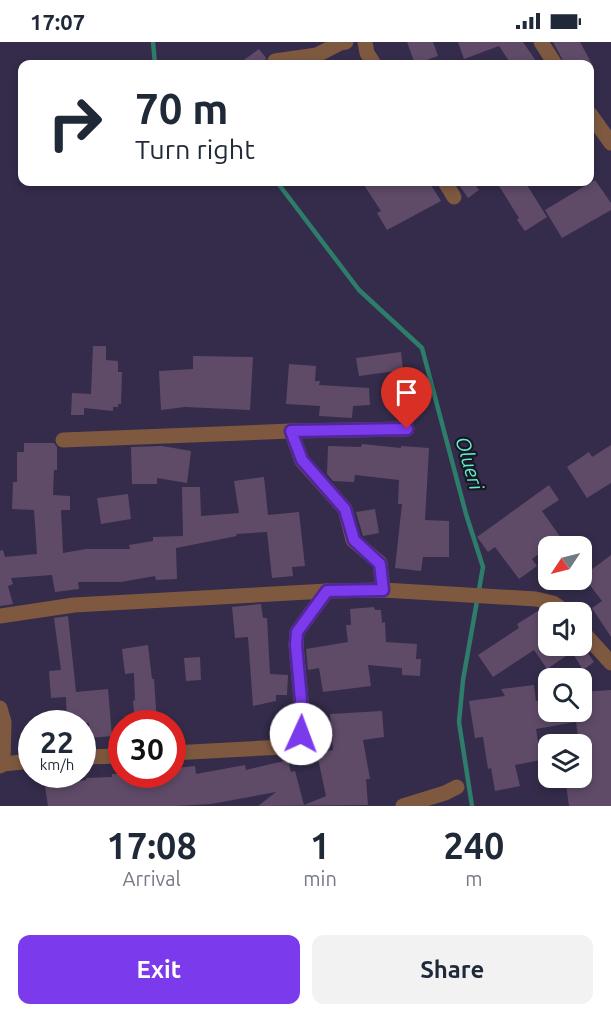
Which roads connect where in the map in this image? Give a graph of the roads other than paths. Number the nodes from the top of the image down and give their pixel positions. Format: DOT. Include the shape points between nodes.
graph roads {
  1 [pos="346,42"];
  2 [pos="365,42"];
  3 [pos="541,42"];
  4 [pos="282,60"];
  5 [pos="371,60"];
  6 [pos="552,60"];
  7 [pos="594,120"];
  8 [pos="611,143"];
  9 [pos="447,186"];
  10 [pos="454,197"];
  11 [pos="407,429"];
  12 [pos="291,431"];
  13 [pos="63,440"];
  14 [pos="383,590"];
  15 [pos="327,591"];
  16 [pos="549,602"];
  17 [pos="0,616"];
  18 [pos="592,642"];
  19 [pos="611,663"];
  20 [pos="0,708"];
  21 [pos="186,752"];
  22 [pos="18,763"];
  23 [pos="2,765"];
  24 [pos="457,787"];
  25 [pos="403,806"];
  1 -- 4 [label="street" via="317,55"];
  2 -- 5 [label="street"];
  3 -- 6 [label="street"];
  7 -- 8 [label="street"];
  9 -- 10 [label="street"];
  11 -- 12 [label="street"];
  12 -- 13 [label="street"];
  12 -- 14 [label="street" via="302,460 345,509 354,540 380,564"];
  14 -- 15 [label="street"];
  14 -- 16 [label="street"];
  15 -- 17 [label="street" via="74,605"];
  15 -- 21 [label="street" via="297,632 303,722 295,742 284,747"];
  18 -- 19 [label="street"];
  20 -- 23 [label="street" via="4,722"];
  22 -- 23 [label="street"];
  24 -- 25 [label="street"];
}
